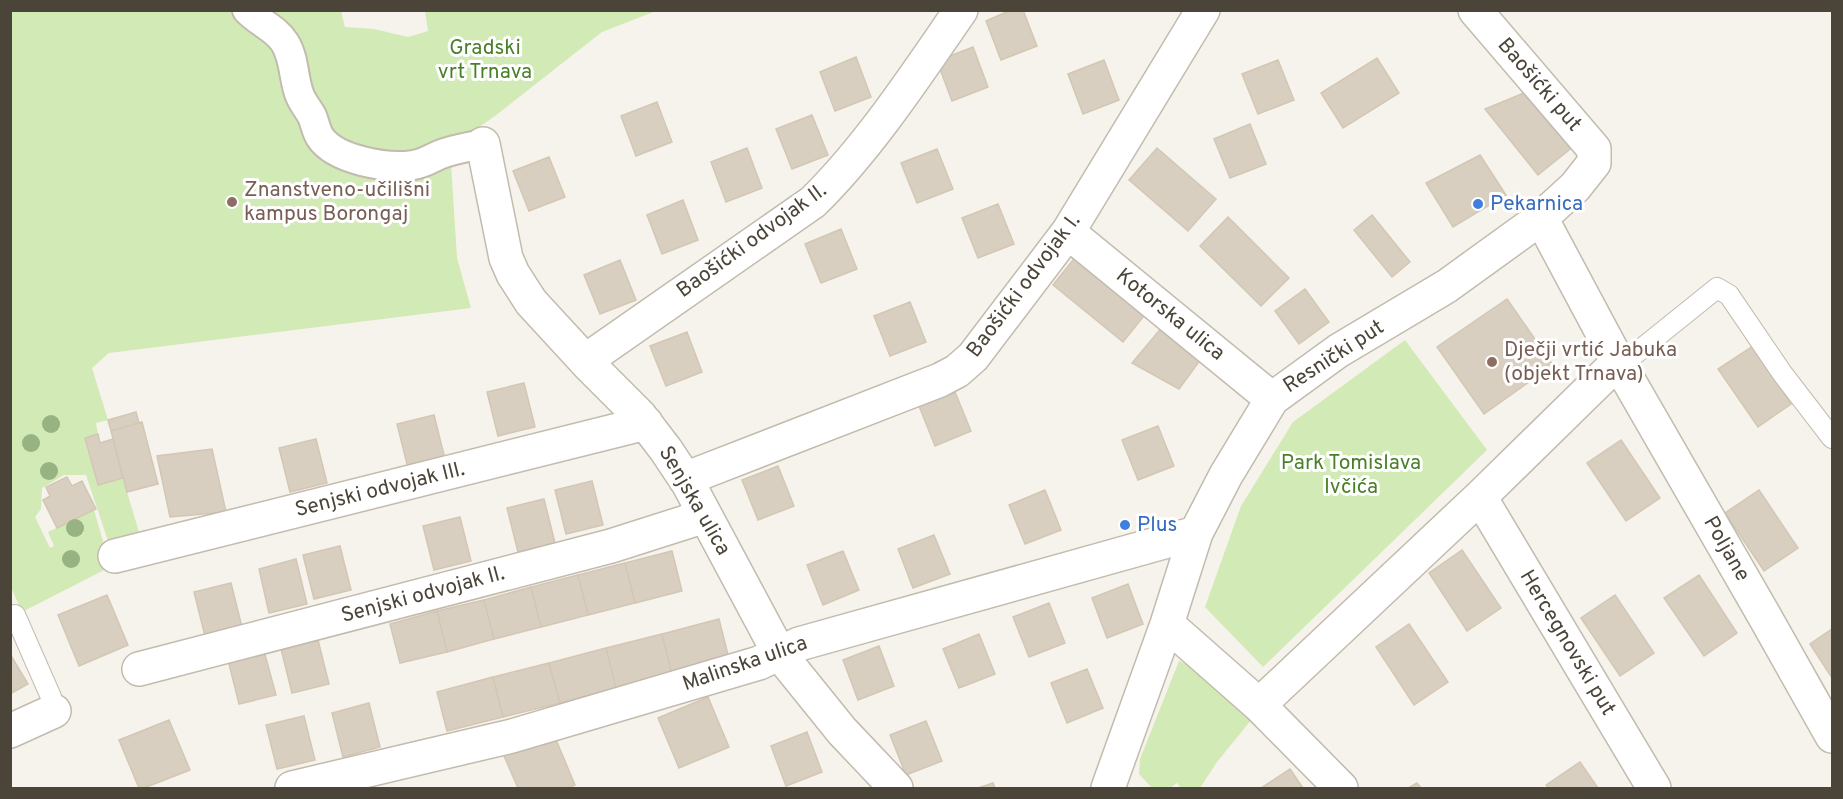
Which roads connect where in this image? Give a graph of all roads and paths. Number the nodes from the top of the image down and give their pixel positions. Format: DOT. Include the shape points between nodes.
graph roads {
  1 [pos="247,10"];
  2 [pos="962,10"];
  3 [pos="1203,10"];
  4 [pos="1475,10"];
  5 [pos="483,144"];
  6 [pos="1594,163"];
  7 [pos="1541,218"];
  8 [pos="1068,232"];
  9 [pos="585,361"];
  10 [pos="1618,362"];
  11 [pos="1272,399"];
  12 [pos="646,423"];
  13 [pos="1833,438"];
  14 [pos="685,478"];
  15 [pos="1480,497"];
  16 [pos="705,516"];
  17 [pos="1196,533"];
  18 [pos="115,556"];
  19 [pos="15,615"];
  20 [pos="1167,624"];
  21 [pos="780,653"];
  22 [pos="139,669"];
  23 [pos="1259,705"];
  24 [pos="54,711"];
  25 [pos="10,731"];
  26 [pos="1833,736"];
  27 [pos="1111,788"];
  28 [pos="292,789"];
  29 [pos="896,789"];
  30 [pos="1341,789"];
  31 [pos="1654,789"];
  1 -- 5 [label="street" via="284,41 300,96 319,136 342,155 397,166 414,165"];
  2 -- 9 [label="street, Baošićki odvojak II." via="901,96 813,202"];
  3 -- 8 [label="street, Baošićki odvojak I."];
  4 -- 6 [label="street, Baošićki put" via="1593,149"];
  5 -- 9 [label="street, Senjska ulica" via="497,221 513,274 531,302"];
  6 -- 7 [label="street, Resnički put"];
  7 -- 10 [label="street, Poljane"];
  7 -- 11 [label="street, Resnički put" via="1447,286 1338,351"];
  8 -- 11 [label="street, Kotorska ulica"];
  8 -- 14 [label="street, Baošićki odvojak I." via="973,357 957,371"];
  9 -- 12 [label="street, Senjska ulica"];
  10 -- 13 [label="lane" via="1630,358 1717,288 1728,295"];
  10 -- 15 [label="street"];
  10 -- 26 [label="street, Poljane"];
  11 -- 17 [label="street, Resnički put"];
  12 -- 14 [label="street, Senjska ulica"];
  12 -- 18 [label="street, Senjski odvojak III."];
  14 -- 16 [label="street, Senjska ulica"];
  15 -- 23 [label="street"];
  15 -- 31 [label="street, Hercegnovski put"];
  16 -- 21 [label="street, Senjska ulica"];
  16 -- 22 [label="street, Senjski odvojak II." via="611,546"];
  17 -- 20 [label="street, Resnički put"];
  17 -- 21 [label="street, Malinska ulica" via="811,640"];
  19 -- 24 [label="lane"];
  20 -- 23 [label="street"];
  20 -- 27 [label="street, Resnički put"];
  21 -- 28 [label="street, Malinska ulica" via="759,663 523,733"];
  21 -- 29 [label="street, Senjska ulica" via="842,731"];
  23 -- 30 [label="street"];
  24 -- 25 [label="street"];
}
